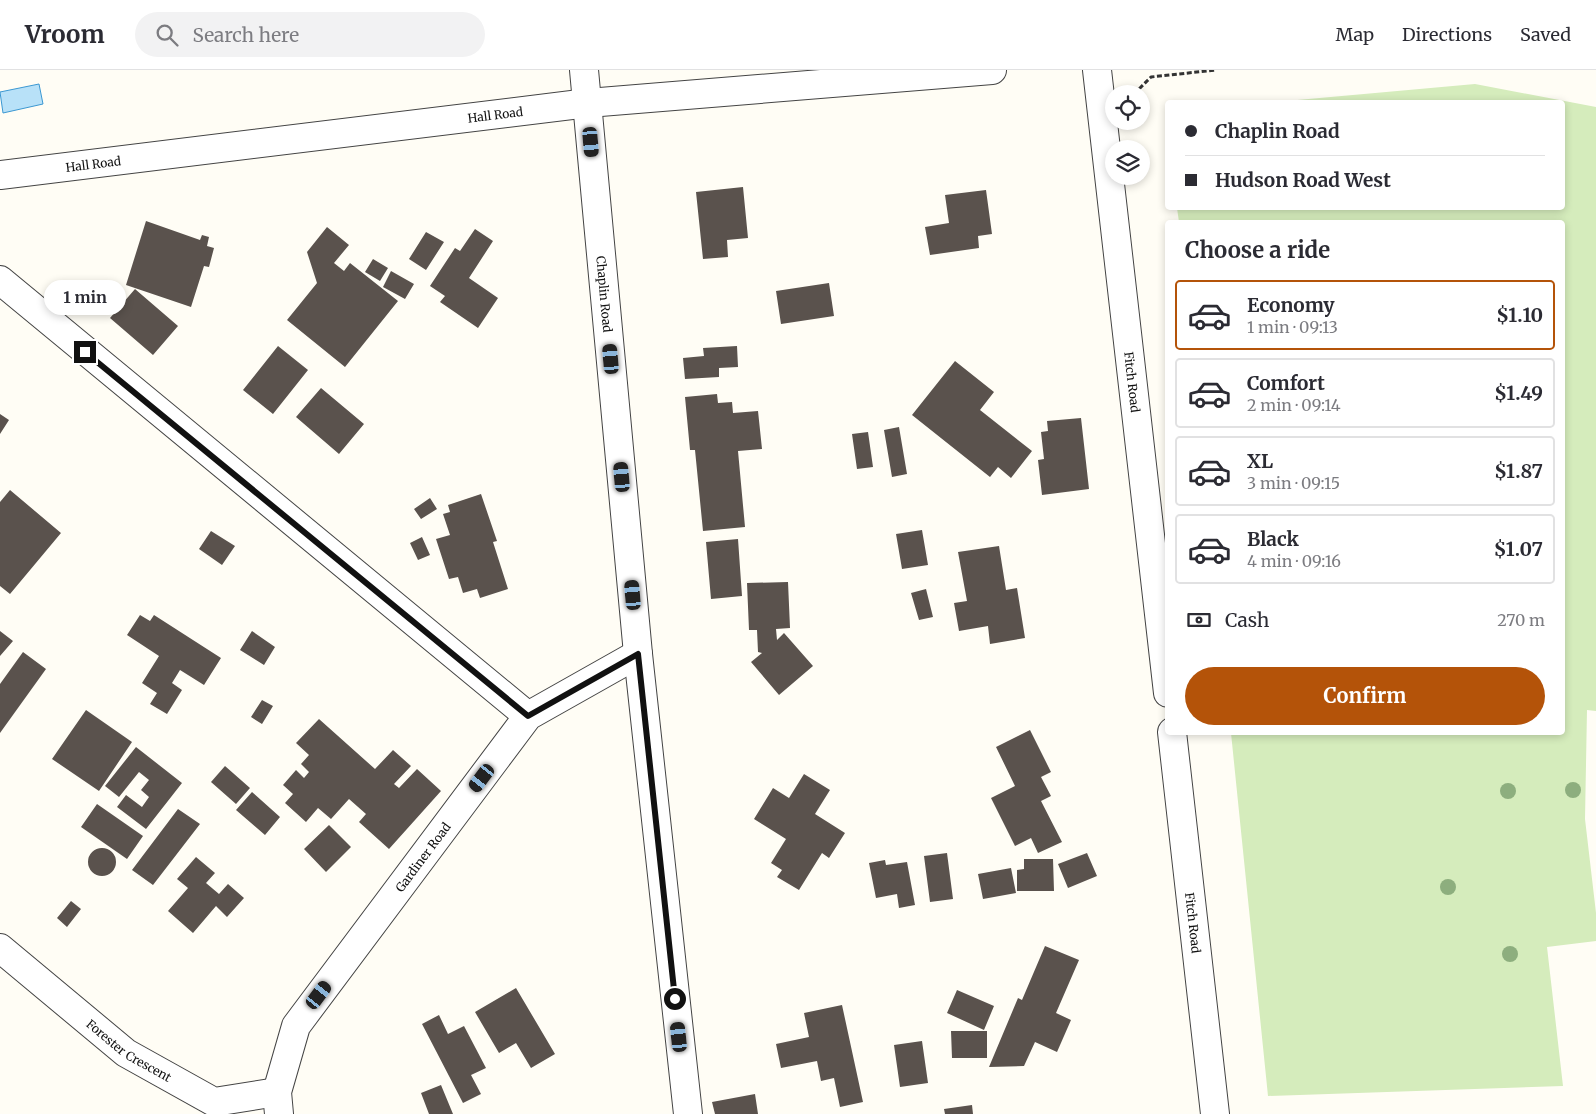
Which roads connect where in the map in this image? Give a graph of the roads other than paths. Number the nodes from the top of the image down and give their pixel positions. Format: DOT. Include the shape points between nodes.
graph roads {
  1 [pos="584,70"];
  2 [pos="992,70"];
  3 [pos="1097,70"];
  4 [pos="588,103"];
  5 [pos="0,175"];
  6 [pos="0,280"];
  7 [pos="638,654"];
  8 [pos="1165,667"];
  9 [pos="528,716"];
  10 [pos="1172,735"];
  11 [pos="0,948"];
  12 [pos="278,1103"];
  13 [pos="688,1114"];
  14 [pos="1215,1114"];
  1 -- 4 [label="street, Chaplin Road"];
  2 -- 4 [label="street, Hall Road"];
  3 -- 8 [label="street, Fitch Road"];
  4 -- 5 [label="street, Hall Road"];
  4 -- 7 [label="street, Chaplin Road"];
  6 -- 9 [label="street"];
  7 -- 9 [label="street, Gardiner Road"];
  7 -- 13 [label="street, Chaplin Road"];
  9 -- 12 [label="street, Gardiner Road" via="296,1026"];
  10 -- 14 [label="street, Fitch Road"];
  11 -- 12 [label="street, Forester Crescent" via="126,1053 214,1102"];
}
